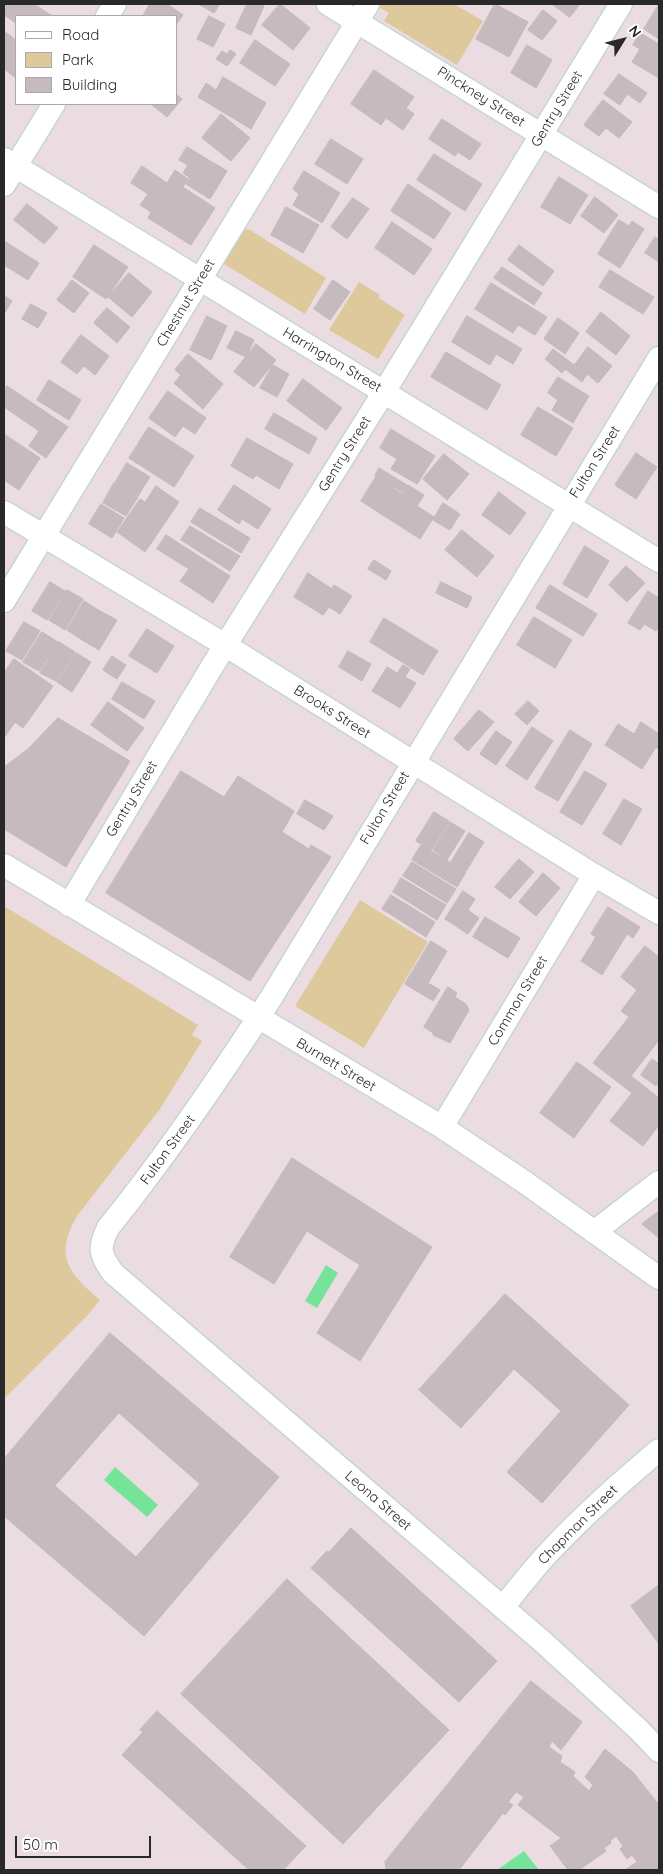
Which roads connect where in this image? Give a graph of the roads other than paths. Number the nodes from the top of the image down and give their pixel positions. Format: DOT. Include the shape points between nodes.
graph roads {
  1 [pos="115,4"];
  2 [pos="328,4"];
  3 [pos="621,4"];
  4 [pos="363,13"];
  5 [pos="109,15"];
  6 [pos="53,105"];
  7 [pos="541,135"];
  8 [pos="10,163"];
  9 [pos="4,185"];
  10 [pos="659,207"];
  11 [pos="200,280"];
  12 [pos="659,358"];
  13 [pos="384,392"];
  14 [pos="569,505"];
  15 [pos="4,512"];
  16 [pos="44,536"];
  17 [pos="659,561"];
  18 [pos="4,601"];
  19 [pos="225,646"];
  20 [pos="413,762"];
  21 [pos="4,865"];
  22 [pos="594,875"];
  23 [pos="69,905"];
  24 [pos="659,914"];
  25 [pos="258,1018"];
  26 [pos="442,1128"];
  27 [pos="659,1182"];
  28 [pos="594,1232"];
  29 [pos="101,1250"];
  30 [pos="659,1278"];
  31 [pos="659,1450"];
  32 [pos="503,1607"];
  33 [pos="659,1751"];
  1 -- 5 [label="street"];
  2 -- 4 [label="street, Pinckney Street"];
  3 -- 7 [label="street, Gentry Street"];
  4 -- 7 [label="street, Pinckney Street"];
  4 -- 11 [label="street, Chestnut Street"];
  6 -- 8 [label="street"];
  7 -- 10 [label="street, Pinckney Street"];
  7 -- 13 [label="street, Gentry Street"];
  8 -- 9 [label="street"];
  8 -- 11 [label="street, Harrington Street"];
  11 -- 13 [label="street, Harrington Street"];
  11 -- 16 [label="street, Chestnut Street"];
  12 -- 14 [label="street, Fulton Street"];
  13 -- 14 [label="street, Harrington Street"];
  13 -- 19 [label="street, Gentry Street"];
  14 -- 17 [label="street, Harrington Street"];
  14 -- 20 [label="street, Fulton Street"];
  15 -- 16 [label="street, Brooks Street"];
  16 -- 18 [label="street, Chestnut Street"];
  16 -- 19 [label="street, Brooks Street"];
  19 -- 20 [label="street, Brooks Street"];
  19 -- 23 [label="street, Gentry Street"];
  20 -- 22 [label="street, Brooks Street"];
  20 -- 25 [label="street, Fulton Street"];
  21 -- 23 [label="street, Burnett Street"];
  22 -- 24 [label="street, Brooks Street"];
  22 -- 26 [label="street, Common Street"];
  23 -- 25 [label="street, Burnett Street"];
  25 -- 26 [label="street, Burnett Street"];
  25 -- 29 [label="street, Fulton Street" via="173,1144 108,1228"];
  26 -- 28 [label="street, Burnett Street" via="523,1180"];
  27 -- 28 [label="street"];
  28 -- 30 [label="street, Burnett Street"];
  29 -- 32 [label="street, Leona Street" via="113,1273"];
  31 -- 32 [label="street, Chapman Street" via="624,1479 548,1553"];
  32 -- 33 [label="street, Leona Street"];
}
